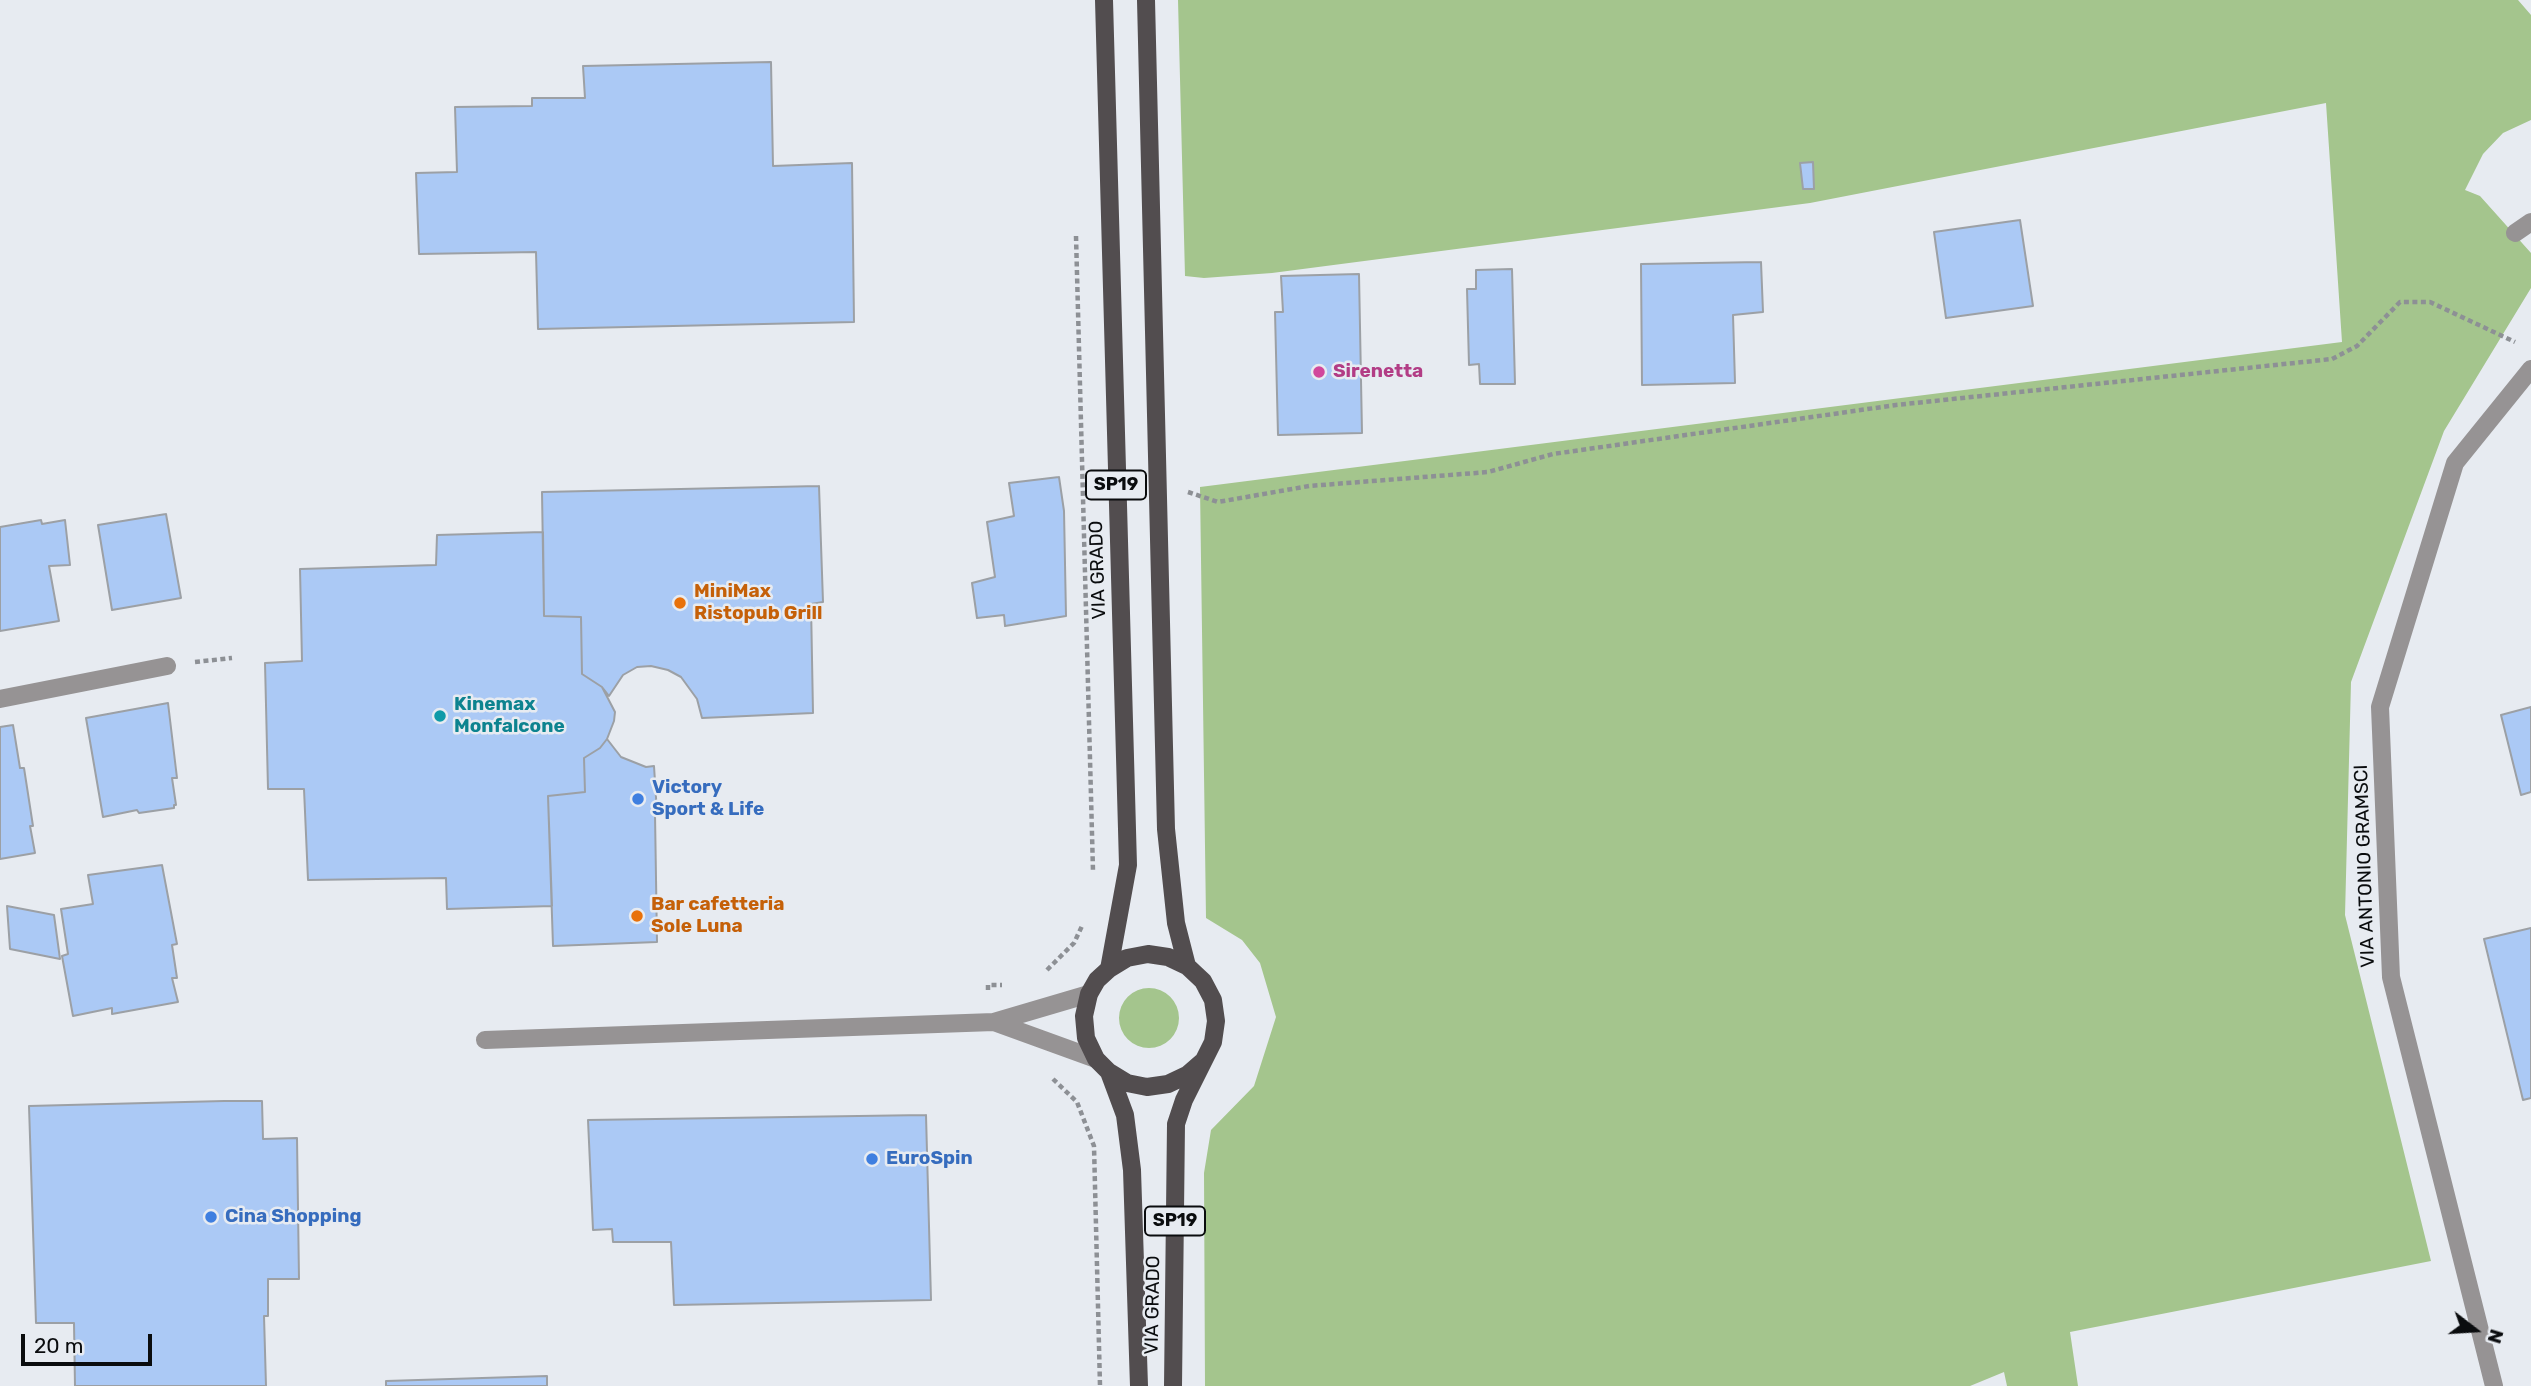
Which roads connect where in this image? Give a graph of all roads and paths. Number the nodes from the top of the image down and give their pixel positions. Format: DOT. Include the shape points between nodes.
graph roads {
  1 [pos="1104,0"];
  2 [pos="1146,0"];
  3 [pos="2531,222"];
  4 [pos="1075,223"];
  5 [pos="2515,233"];
  6 [pos="2523,346"];
  7 [pos="2531,369"];
  8 [pos="1158,474"];
  9 [pos="167,666"];
  10 [pos="0,699"];
  11 [pos="1093,876"];
  12 [pos="1084,923"];
  13 [pos="1187,966"];
  14 [pos="1109,969"];
  15 [pos="1040,973"];
  16 [pos="1007,985"];
  17 [pos="1089,994"];
  18 [pos="991,1022"];
  19 [pos="485,1040"];
  20 [pos="1096,1059"];
  21 [pos="1202,1062"];
  22 [pos="1109,1072"];
  23 [pos="1050,1077"];
  24 [pos="1100,1386"];
  25 [pos="1139,1386"];
  26 [pos="1173,1386"];
  27 [pos="2494,1386"];
  1 -- 14 [label="main road, VIA GRADO / SP19" via="1128,865"];
  2 -- 8 [label="main road, VIA GRADO / SP19"];
  3 -- 5 [label="street"];
  4 -- 11 [label="path"];
  6 -- 8 [label="path" via="2430,302 2400,302 2357,346 2332,359 1896,405 1553,454 1488,472 1309,486 1218,502 1191,494"];
  7 -- 27 [label="street, VIA ANTONIO GRAMSCI" via="2455,463 2380,707 2391,977"];
  8 -- 13 [label="main road, VIA GRADO / SP19" via="1166,829 1176,923"];
  9 -- 10 [label="street"];
  12 -- 15 [label="path" via="1074,943 1049,970"];
  13 -- 14 [label="main road, VIA GRADO / SP19" via="1148,954 1127,958"];
  13 -- 21 [label="main road, VIA GRADO / SP19" via="1203,981 1213,1000 1213,1042"];
  14 -- 17 [label="main road, VIA GRADO / SP19"];
  16 -- 18 [label="path" via="988,985"];
  17 -- 18 [label="street"];
  17 -- 20 [label="main road, VIA GRADO / SP19" via="1086,1038"];
  18 -- 19 [label="street"];
  18 -- 20 [label="street"];
  20 -- 22 [label="main road, VIA GRADO / SP19"];
  21 -- 22 [label="main road, VIA GRADO / SP19" via="1177,1080 1147,1087 1127,1083"];
  21 -- 26 [label="main road, VIA GRADO / SP19" via="1176,1124"];
  22 -- 25 [label="main road, VIA GRADO / SP19" via="1125,1115 1132,1170"];
  23 -- 24 [label="path" via="1077,1102 1094,1146"];
}
